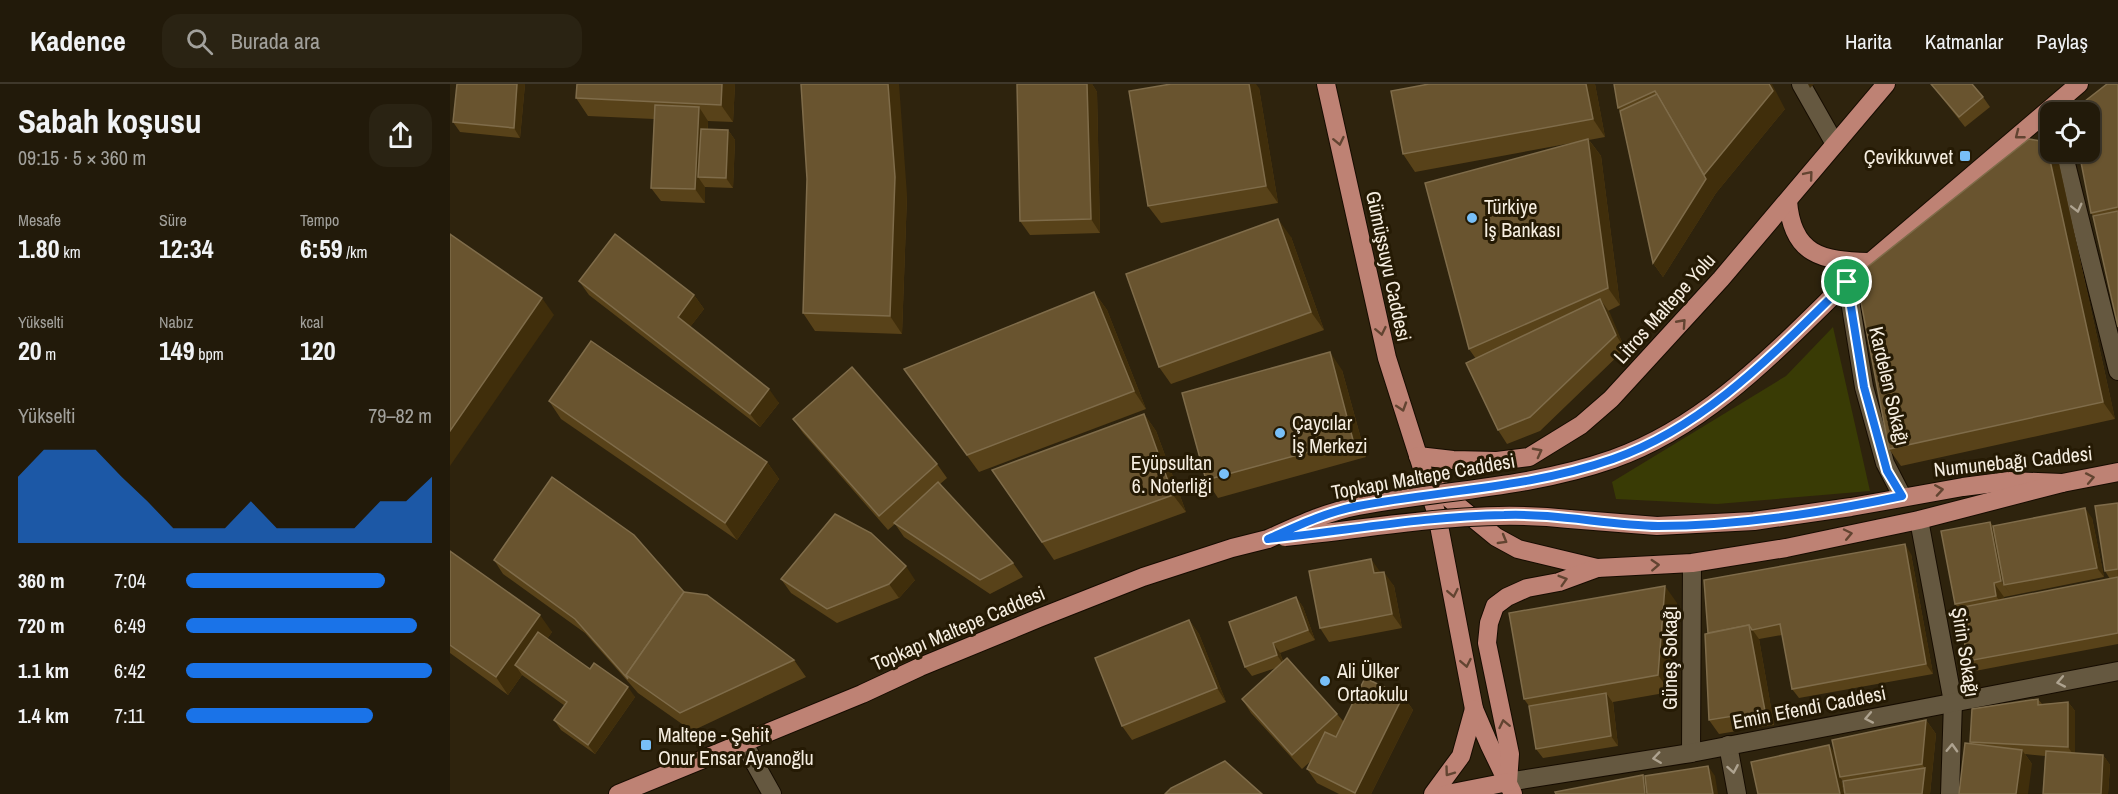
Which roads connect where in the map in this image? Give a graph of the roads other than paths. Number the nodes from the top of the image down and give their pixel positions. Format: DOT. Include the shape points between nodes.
graph roads {
  1 [pos="1326,84"];
  2 [pos="1801,84"];
  3 [pos="1886,84"];
  4 [pos="2079,84"];
  5 [pos="2061,102"];
  6 [pos="2040,120"];
  7 [pos="1835,144"];
  8 [pos="2066,162"];
  9 [pos="1788,201"];
  10 [pos="1869,262"];
  11 [pos="1847,282"];
  12 [pos="2118,370"];
  13 [pos="1418,456"];
  14 [pos="2118,472"];
  15 [pos="2062,483"];
  16 [pos="1902,496"];
  17 [pos="1918,520"];
  18 [pos="1268,539"];
  19 [pos="1692,562"];
  20 [pos="1597,568"];
  21 [pos="2118,671"];
  22 [pos="1953,702"];
  23 [pos="1474,709"];
  24 [pos="743,742"];
  25 [pos="1728,745"];
  26 [pos="1691,753"];
  27 [pos="1511,788"];
  28 [pos="618,794"];
  29 [pos="772,794"];
  30 [pos="1433,794"];
  31 [pos="1447,794"];
  32 [pos="1737,794"];
  33 [pos="1950,794"];
  1 -- 13 [label="main road, Gümüşsuyu Caddesi, one-way" via="1387,358"];
  2 -- 7 [label="street"];
  3 -- 7 [label="main road, Litros Maltepe Yolu"];
  4 -- 5 [label="main road, Topkapı Maltepe Caddesi"];
  6 -- 10 [label="main road, Topkapı Maltepe Caddesi, one-way"];
  9 -- 7 [label="main road, Litros Maltepe Yolu, one-way"];
  8 -- 12 [label="street, one-way"];
  9 -- 10 [label="main road" via="1790,223 1799,240 1820,257"];
  13 -- 9 [label="main road, Litros Maltepe Yolu, one-way" via="1453,460 1529,457 1581,425 1665,342"];
  10 -- 11 [label="main road, Topkapı Maltepe Caddesi"];
  11 -- 16 [label="street, Kardelen Sokağı" via="1864,387 1887,471"];
  11 -- 18 [label="main road, Topkapı Maltepe Caddesi, bridge" via="1762,364 1707,409 1665,435 1614,458 1538,479 1356,506 1315,518"];
  13 -- 20 [label="main road, one-way" via="1446,496 1496,537 1518,549"];
  13 -- 23 [label="main road, Gümüşsuyu Caddesi, one-way" via="1437,515"];
  15 -- 14 [label="main road, Numunebağı Caddesi, one-way"];
  16 -- 15 [label="main road, Numunebağı Caddesi, one-way" via="2009,481"];
  15 -- 17 [label="main road"];
  16 -- 18 [label="main road, Numunebağı Caddesi, bridge" via="1754,521 1657,526 1503,514"];
  19 -- 17 [label="main road, one-way" via="1786,548"];
  17 -- 22 [label="street, Şirin Sokağı"];
  18 -- 24 [label="main road, Topkapı Maltepe Caddesi" via="1143,578 981,641"];
  20 -- 19 [label="main road, one-way"];
  19 -- 26 [label="street, Güneş Sokağı"];
  27 -- 20 [label="main road, one-way" via="1510,754 1487,643 1495,606 1527,588 1559,582"];
  21 -- 22 [label="street, Emin Efendi Caddesi, one-way"];
  22 -- 25 [label="street, Emin Efendi Caddesi, one-way"];
  33 -- 22 [label="street, Şirin Sokağı, one-way"];
  23 -- 27 [label="main road"];
  23 -- 30 [label="main road, one-way" via="1461,756"];
  24 -- 28 [label="main road, Topkapı Maltepe Caddesi"];
  24 -- 29 [label="street"];
  25 -- 26 [label="street, Emin Efendi Caddesi"];
  25 -- 32 [label="street, one-way"];
  26 -- 27 [label="street, Emin Efendi Caddesi, one-way"];
  27 -- 31 [label="main road"];
}
